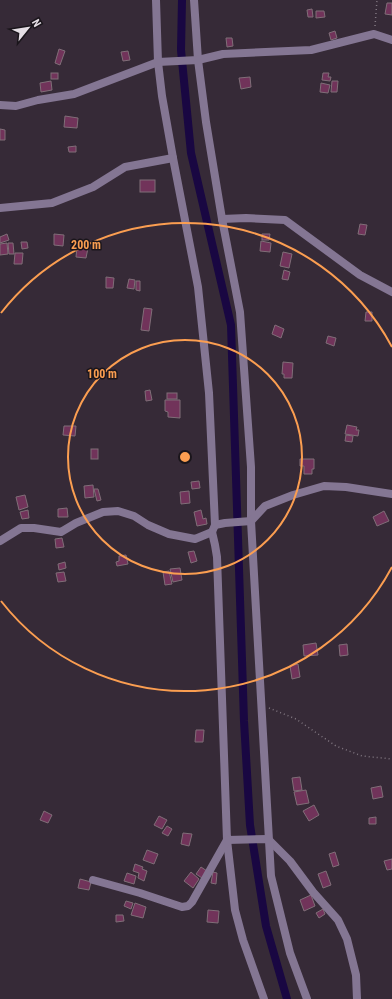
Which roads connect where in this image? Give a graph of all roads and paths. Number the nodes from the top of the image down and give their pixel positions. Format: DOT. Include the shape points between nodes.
graph roads {
  1 [pos="156,0"];
  2 [pos="194,0"];
  3 [pos="377,0"];
  4 [pos="374,34"];
  5 [pos="392,40"];
  6 [pos="198,60"];
  7 [pos="158,62"];
  8 [pos="0,105"];
  9 [pos="173,158"];
  10 [pos="0,208"];
  11 [pos="222,219"];
  12 [pos="392,292"];
  13 [pos="392,494"];
  14 [pos="251,521"];
  15 [pos="213,528"];
  16 [pos="0,541"];
  17 [pos="260,704"];
  18 [pos="392,759"];
  19 [pos="231,839"];
  20 [pos="268,839"];
  21 [pos="93,880"];
  22 [pos="264,999"];
  23 [pos="307,999"];
  24 [pos="357,999"];
  1 -- 7 [label="street"];
  2 -- 6 [label="street"];
  3 -- 4 [label="path"];
  4 -- 5 [label="street"];
  4 -- 6 [label="street" via="311,50 223,54"];
  6 -- 7 [label="street"];
  6 -- 11 [label="street"];
  7 -- 8 [label="street" via="74,94 16,106"];
  7 -- 9 [label="street"];
  9 -- 10 [label="street" via="124,168 93,187 52,203"];
  9 -- 15 [label="street" via="198,287 209,393"];
  11 -- 12 [label="street" via="285,220 360,275"];
  11 -- 14 [label="street" via="240,312 251,467"];
  13 -- 14 [label="street" via="324,486 265,506"];
  14 -- 15 [label="street" via="225,522"];
  14 -- 17 [label="street"];
  15 -- 16 [label="street" via="195,539 169,534 134,516 118,511 103,512 61,532 21,528"];
  15 -- 19 [label="street" via="217,558"];
  17 -- 18 [label="path" via="296,719 336,746 362,756"];
  17 -- 20 [label="street"];
  19 -- 20 [label="street"];
  19 -- 21 [label="street" via="188,906 182,907"];
  19 -- 22 [label="street" via="235,910"];
  20 -- 23 [label="street" via="271,876 290,953"];
  20 -- 24 [label="street" via="290,861 338,920 347,939 356,975"];
}
